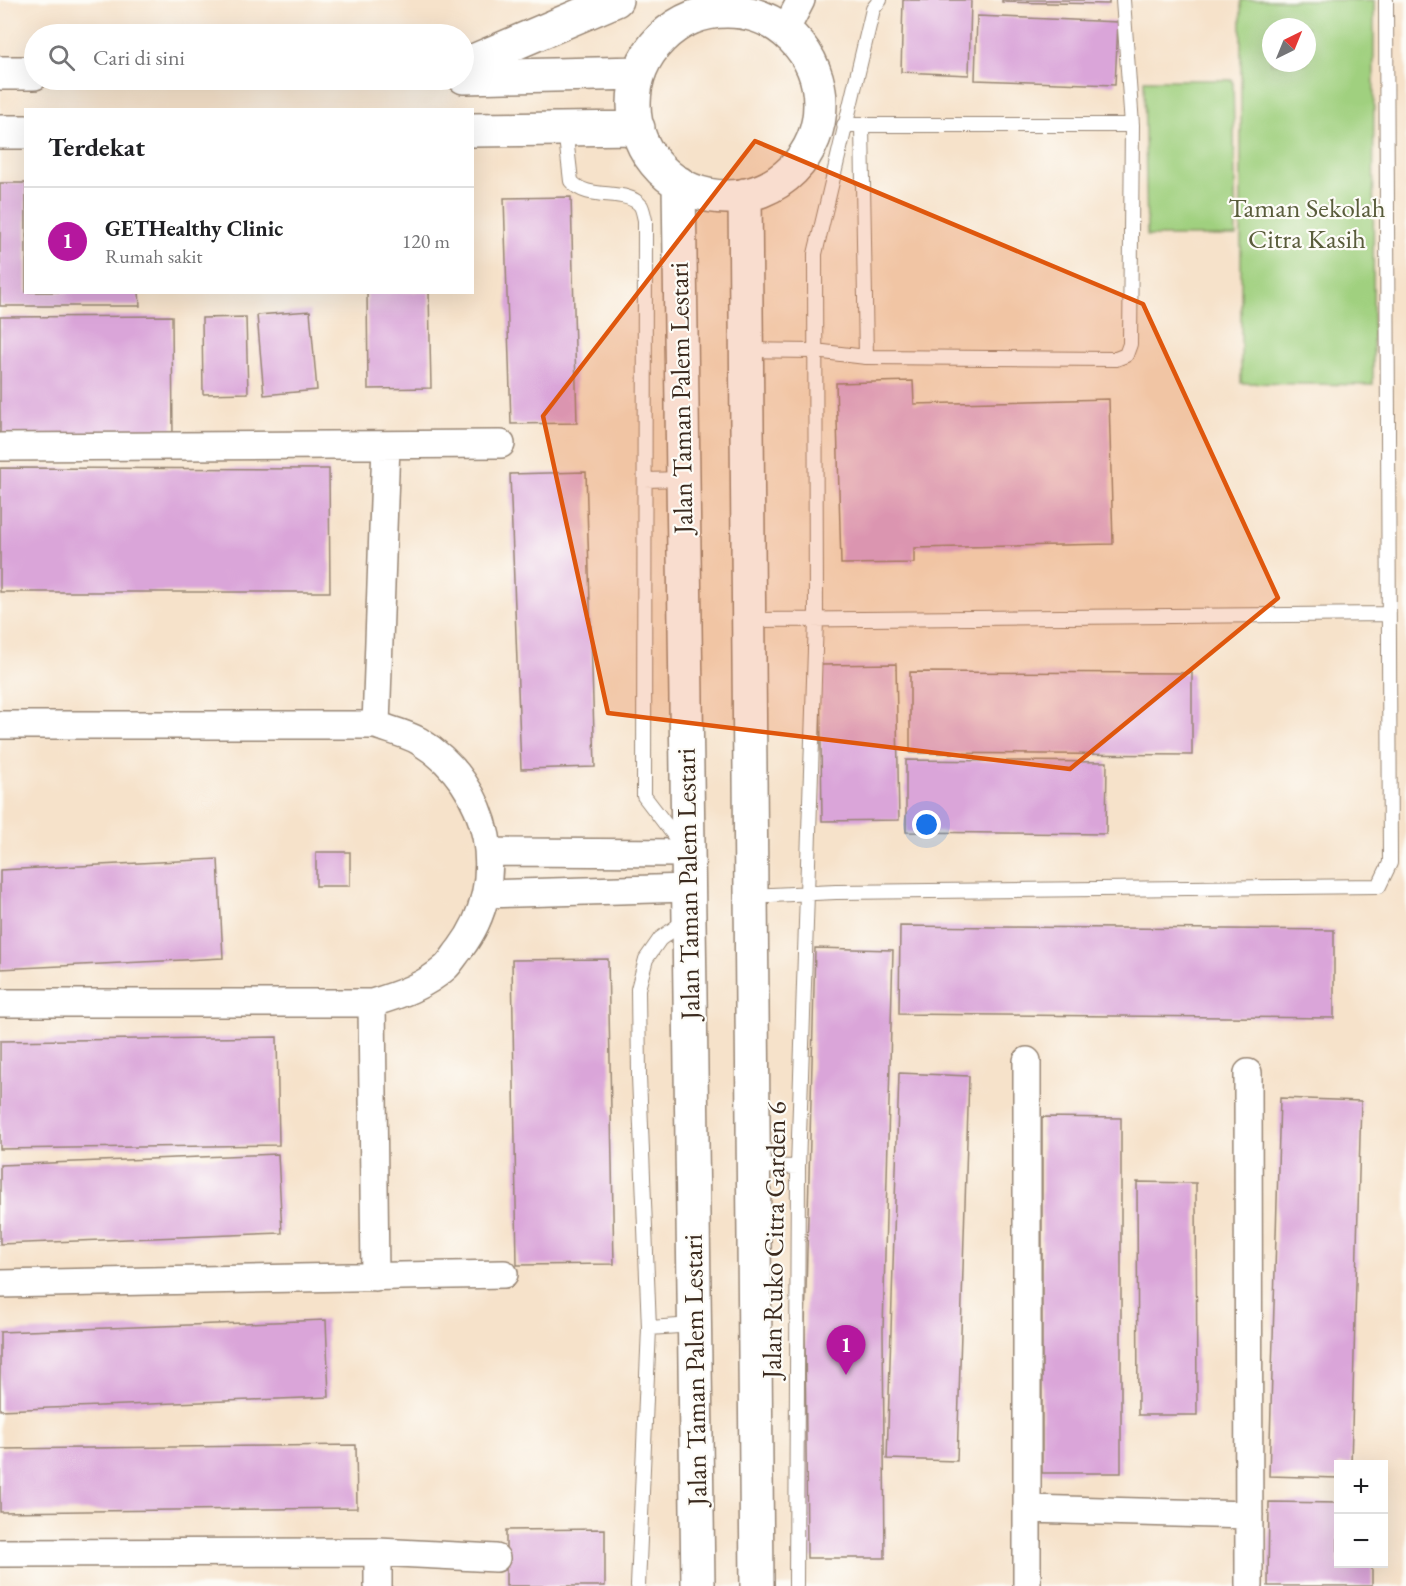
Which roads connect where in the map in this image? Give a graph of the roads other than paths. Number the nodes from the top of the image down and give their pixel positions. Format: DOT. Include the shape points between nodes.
graph roads {
  1 [pos="616,0"];
  2 [pos="801,0"];
  3 [pos="880,0"];
  4 [pos="1123,0"];
  5 [pos="1386,0"];
  6 [pos="722,5"];
  7 [pos="785,31"];
  8 [pos="474,61"];
  9 [pos="0,73"];
  10 [pos="24,73"];
  11 [pos="639,73"];
  12 [pos="474,77"];
  13 [pos="844,125"];
  14 [pos="862,125"];
  15 [pos="1132,125"];
  16 [pos="638,128"];
  17 [pos="565,129"];
  18 [pos="474,130"];
  19 [pos="0,132"];
  20 [pos="24,132"];
  21 [pos="679,183"];
  22 [pos="745,195"];
  23 [pos="746,350"];
  24 [pos="814,351"];
  25 [pos="866,357"];
  26 [pos="501,444"];
  27 [pos="386,445"];
  28 [pos="0,447"];
  29 [pos="682,479"];
  30 [pos="645,480"];
  31 [pos="1387,614"];
  32 [pos="816,619"];
  33 [pos="748,620"];
  34 [pos="0,725"];
  35 [pos="376,725"];
  36 [pos="490,852"];
  37 [pos="688,853"];
  38 [pos="487,894"];
  39 [pos="805,894"];
  40 [pos="751,896"];
  41 [pos="688,903"];
  42 [pos="0,1003"];
  43 [pos="372,1003"];
  44 [pos="1027,1061"];
  45 [pos="1248,1073"];
  46 [pos="753,1166"];
  47 [pos="798,1167"];
  48 [pos="504,1274"];
  49 [pos="375,1277"];
  50 [pos="0,1284"];
  51 [pos="694,1325"];
  52 [pos="649,1329"];
  53 [pos="1028,1509"];
  54 [pos="1248,1515"];
  55 [pos="378,1552"];
  56 [pos="0,1553"];
  57 [pos="496,1558"];
  58 [pos="378,1586"];
  59 [pos="638,1586"];
  60 [pos="698,1586"];
  61 [pos="757,1586"];
  62 [pos="796,1586"];
  63 [pos="1028,1586"];
  64 [pos="1249,1586"];
  1 -- 8 [label="street"];
  2 -- 7 [label="street"];
  3 -- 13 [label="lane, Jalan Ruko Citra Garden 6" via="873,9"];
  4 -- 15 [label="lane"];
  5 -- 31 [label="lane"];
  6 -- 7 [label="street"];
  6 -- 11 [label="street" via="685,20 665,34 650,51"];
  7 -- 22 [label="street" via="813,68 819,91 817,126 809,148 795,167 767,188"];
  9 -- 10 [label="street"];
  11 -- 12 [label="street"];
  11 -- 16 [label="street" via="634,100"];
  13 -- 14 [label="lane"];
  13 -- 24 [label="lane, Jalan Ruko Citra Garden 6" via="815,254"];
  14 -- 15 [label="lane"];
  14 -- 25 [label="lane"];
  15 -- 25 [label="lane" via="1131,344 1126,355 1116,359"];
  16 -- 17 [label="street"];
  16 -- 21 [label="street" via="654,159"];
  17 -- 18 [label="street"];
  17 -- 30 [label="lane" via="571,181 576,187 634,200 642,207 645,220"];
  19 -- 20 [label="street"];
  21 -- 22 [label="street" via="711,195"];
  21 -- 29 [label="street, Jalan Taman Palem Lestari"];
  22 -- 23 [label="street"];
  23 -- 24 [label="lane"];
  23 -- 33 [label="street"];
  24 -- 25 [label="lane"];
  24 -- 32 [label="lane, Jalan Ruko Citra Garden 6"];
  26 -- 27 [label="street"];
  27 -- 28 [label="street"];
  27 -- 35 [label="street"];
  29 -- 30 [label="lane"];
  29 -- 37 [label="street, Jalan Taman Palem Lestari"];
  30 -- 37 [label="lane" via="644,796"];
  31 -- 32 [label="lane"];
  31 -- 39 [label="lane" via="1390,863 1379,886"];
  32 -- 33 [label="lane"];
  32 -- 39 [label="lane, Jalan Ruko Citra Garden 6"];
  33 -- 40 [label="street"];
  34 -- 35 [label="street"];
  35 -- 36 [label="street" via="419,741 454,770 479,808"];
  36 -- 37 [label="street"];
  36 -- 38 [label="street"];
  37 -- 41 [label="street, Jalan Taman Palem Lestari"];
  38 -- 41 [label="street"];
  38 -- 43 [label="street" via="472,933 446,967 412,990"];
  39 -- 40 [label="lane"];
  39 -- 47 [label="lane, Jalan Ruko Citra Garden 6"];
  40 -- 46 [label="street"];
  41 -- 51 [label="street, Jalan Taman Palem Lestari"];
  41 -- 52 [label="lane" via="646,959 638,989"];
  42 -- 43 [label="street"];
  43 -- 49 [label="street"];
  44 -- 53 [label="street"];
  45 -- 54 [label="street"];
  46 -- 47 [label="lane"];
  46 -- 61 [label="street"];
  47 -- 62 [label="lane, Jalan Ruko Citra Garden 6"];
  48 -- 49 [label="street"];
  49 -- 50 [label="street"];
  51 -- 52 [label="lane"];
  51 -- 60 [label="street, Jalan Taman Palem Lestari"];
  52 -- 59 [label="lane"];
  53 -- 54 [label="street"];
  53 -- 63 [label="street"];
  54 -- 64 [label="street"];
  55 -- 56 [label="street"];
  55 -- 57 [label="street"];
  55 -- 58 [label="street"];
}
